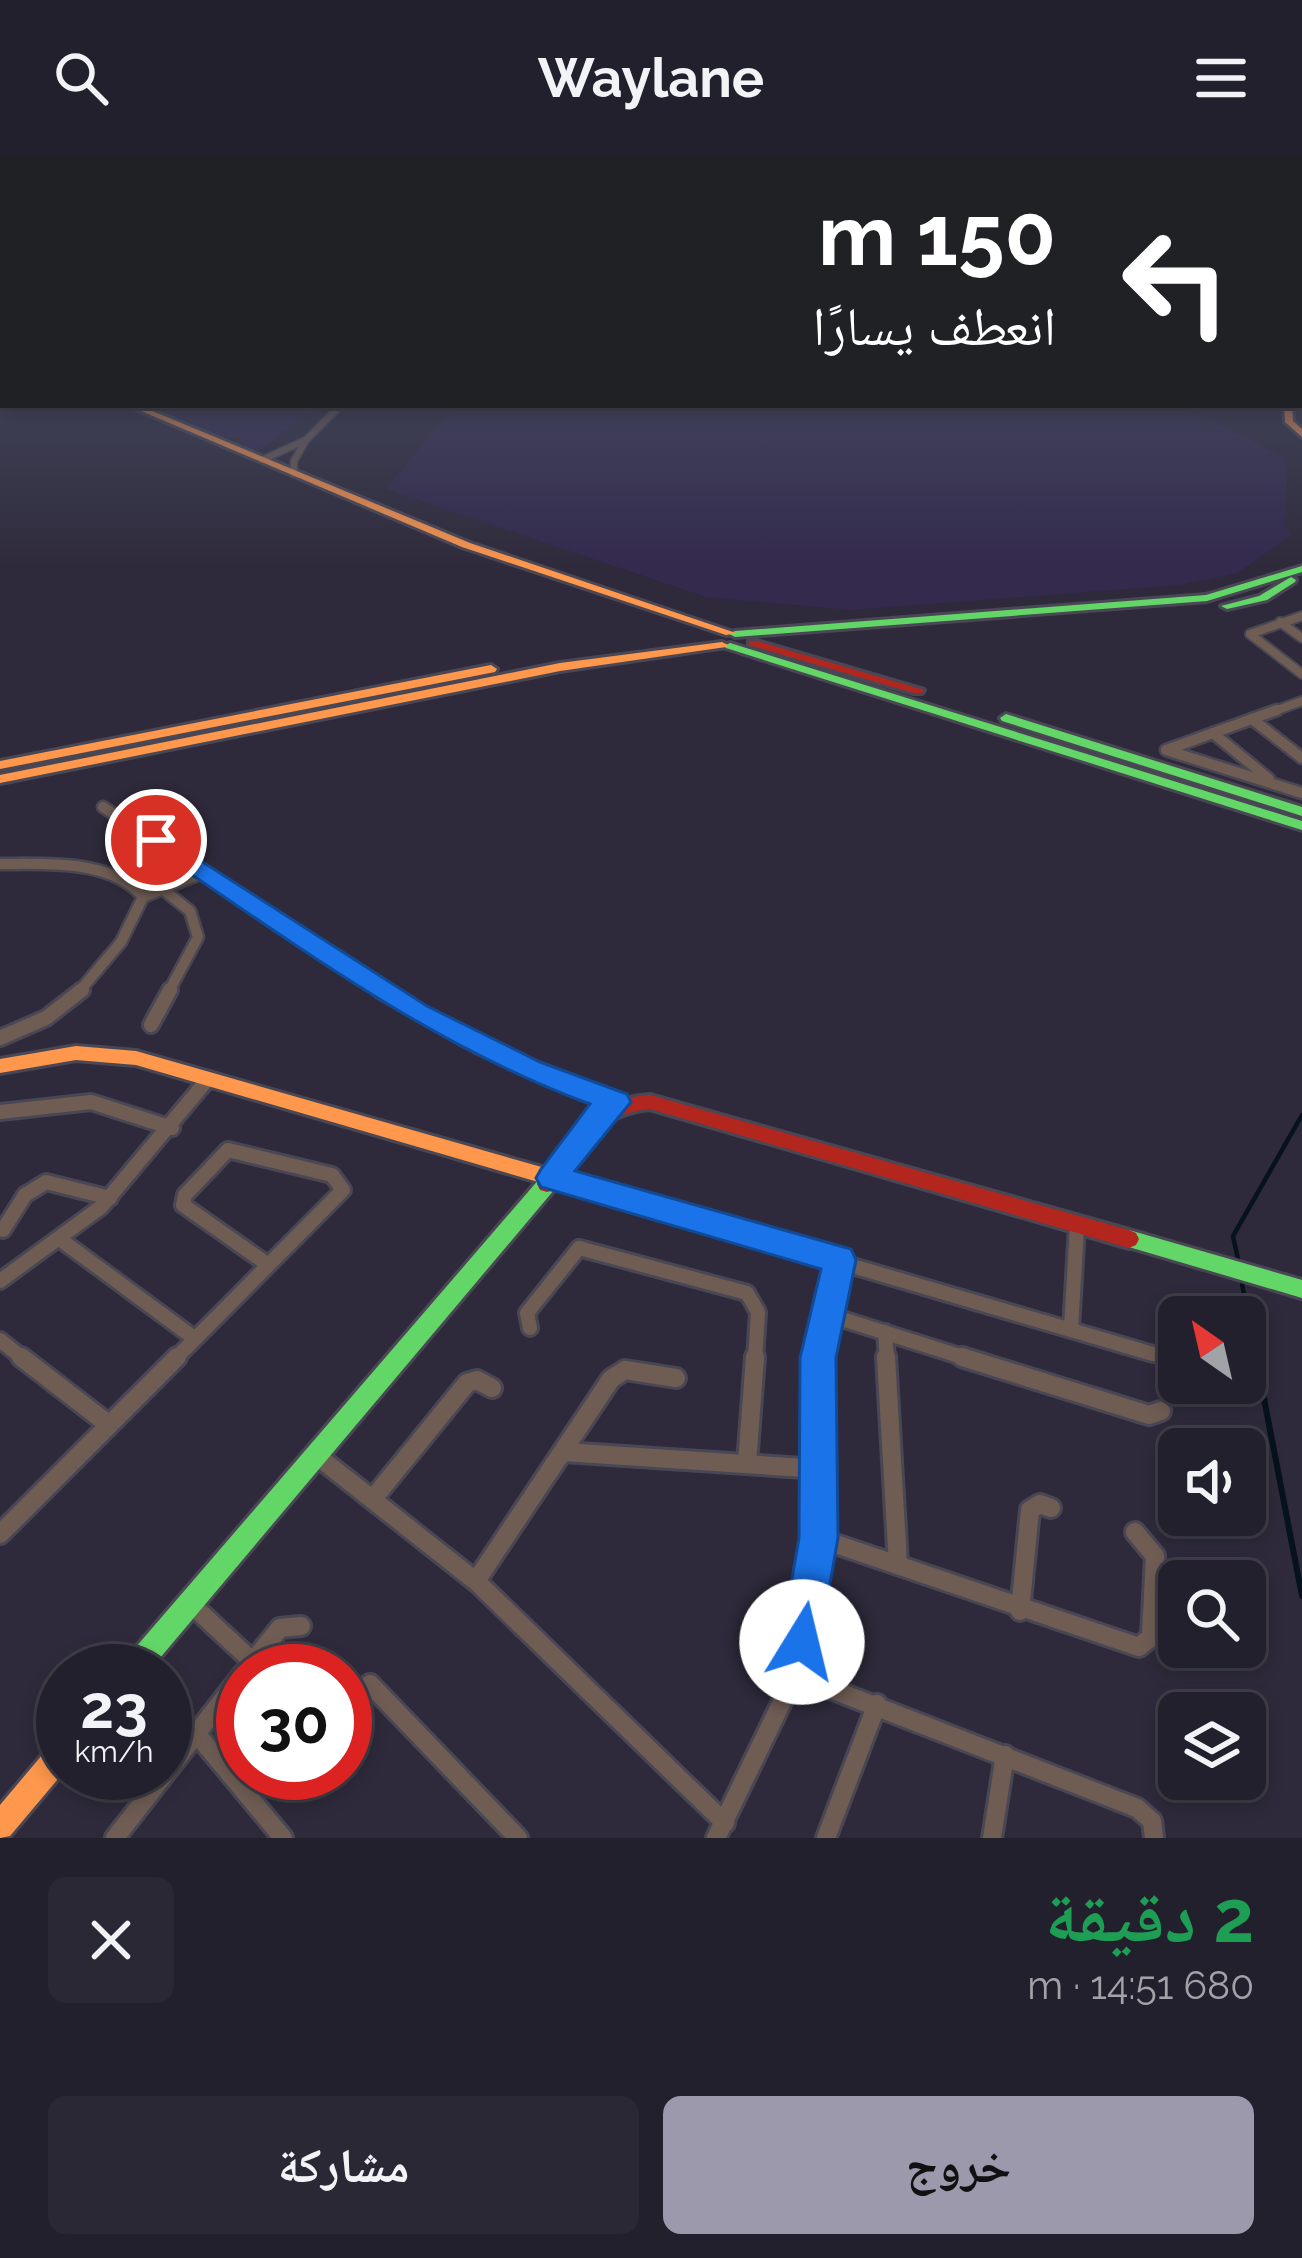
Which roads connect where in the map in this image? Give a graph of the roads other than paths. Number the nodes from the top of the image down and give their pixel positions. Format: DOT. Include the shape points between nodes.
graph roads {
  1 [pos="149,412"];
  2 [pos="334,412"];
  3 [pos="306,440"];
  4 [pos="262,460"];
  5 [pos="295,474"];
  6 [pos="1302,571"];
  7 [pos="1302,616"];
  8 [pos="688,617"];
  9 [pos="1280,622"];
  10 [pos="685,637"];
  11 [pos="1302,638"];
  12 [pos="730,639"];
  13 [pos="1302,674"];
  14 [pos="1302,701"];
  15 [pos="1290,705"];
  16 [pos="1302,714"];
  17 [pos="1252,719"];
  18 [pos="1213,734"];
  19 [pos="1302,758"];
  20 [pos="0,765"];
  21 [pos="0,779"];
  22 [pos="1274,784"];
  23 [pos="1302,793"];
  24 [pos="104,807"];
  25 [pos="1302,812"];
  26 [pos="1302,826"];
  27 [pos="0,864"];
  28 [pos="204,872"];
  29 [pos="165,891"];
  30 [pos="143,898"];
  31 [pos="151,1025"];
  32 [pos="0,1038"];
  33 [pos="0,1066"];
  34 [pos="208,1079"];
  35 [pos="616,1102"];
  36 [pos="0,1112"];
  37 [pos="172,1127"];
  38 [pos="552,1178"];
  39 [pos="110,1198"];
  40 [pos="1077,1226"];
  41 [pos="3,1230"];
  42 [pos="61,1240"];
  43 [pos="840,1260"];
  44 [pos="267,1264"];
  45 [pos="0,1281"];
  46 [pos="1302,1288"];
  47 [pos="826,1314"];
  48 [pos="530,1328"];
  49 [pos="1071,1329"];
  50 [pos="886,1332"];
  51 [pos="194,1338"];
  52 [pos="0,1340"];
  53 [pos="1153,1354"];
  54 [pos="676,1378"];
  55 [pos="492,1388"];
  56 [pos="1161,1411"];
  57 [pos="109,1424"];
  58 [pos="564,1452"];
  59 [pos="316,1455"];
  60 [pos="746,1464"];
  61 [pos="819,1469"];
  62 [pos="376,1495"];
  63 [pos="1051,1508"];
  64 [pos="3,1526"];
  65 [pos="1135,1532"];
  66 [pos="818,1538"];
  67 [pos="898,1565"];
  68 [pos="476,1581"];
  69 [pos="190,1603"];
  70 [pos="1020,1611"];
  71 [pos="301,1626"];
  72 [pos="155,1644"];
  73 [pos="225,1644"];
  74 [pos="267,1644"];
  75 [pos="795,1675"];
  76 [pos="372,1686"];
  77 [pos="877,1704"];
  78 [pos="216,1708"];
  79 [pos="196,1733"];
  80 [pos="1005,1755"];
  81 [pos="36,1784"];
  82 [pos="0,1826"];
  83 [pos="721,1831"];
  84 [pos="115,1838"];
  85 [pos="283,1838"];
  86 [pos="518,1838"];
  87 [pos="826,1838"];
  88 [pos="992,1838"];
  89 [pos="1154,1838"];
  1 -- 4 [label="main road"];
  2 -- 3 [label="street"];
  3 -- 4 [label="street"];
  3 -- 5 [label="street"];
  4 -- 5 [label="main road"];
  5 -- 8 [label="main road" via="466,545"];
  6 -- 12 [label="main road" via="1263,598 1220,607"];
  7 -- 9 [label="street"];
  8 -- 10 [label="main road" via="698,629"];
  8 -- 12 [label="main road"];
  9 -- 11 [label="street"];
  9 -- 13 [label="street" via="1251,637"];
  10 -- 12 [label="main road"];
  10 -- 20 [label="main road"];
  12 -- 21 [label="main road"];
  12 -- 25 [label="main road" via="820,658"];
  12 -- 26 [label="main road"];
  14 -- 15 [label="street"];
  15 -- 16 [label="street"];
  15 -- 17 [label="street"];
  17 -- 18 [label="street"];
  17 -- 19 [label="street"];
  18 -- 22 [label="street"];
  18 -- 22 [label="street" via="1166,750"];
  22 -- 23 [label="street"];
  24 -- 28 [label="street"];
  27 -- 30 [label="street" via="109,873"];
  28 -- 29 [label="street"];
  28 -- 35 [label="street" via="417,1013 513,1063"];
  29 -- 30 [label="street"];
  29 -- 31 [label="street" via="190,911 198,937"];
  30 -- 32 [label="street" via="72,999"];
  33 -- 34 [label="main road" via="105,1052"];
  34 -- 37 [label="street"];
  34 -- 38 [label="main road"];
  35 -- 38 [label="main road"];
  35 -- 40 [label="main road" via="650,1102"];
  36 -- 37 [label="street" via="92,1102"];
  37 -- 39 [label="street"];
  38 -- 43 [label="street"];
  38 -- 59 [label="main road"];
  39 -- 41 [label="street" via="40,1181"];
  39 -- 42 [label="street"];
  40 -- 46 [label="main road"];
  40 -- 49 [label="street"];
  42 -- 45 [label="street"];
  42 -- 51 [label="street"];
  43 -- 47 [label="street"];
  43 -- 49 [label="street"];
  44 -- 44 [label="street" via="343,1190 341,1181 228,1150 183,1205"];
  44 -- 51 [label="street"];
  47 -- 50 [label="street"];
  47 -- 61 [label="street" via="816,1390"];
  48 -- 60 [label="street" via="527,1313 579,1248 746,1294 758,1312"];
  49 -- 53 [label="street"];
  50 -- 56 [label="street" via="1149,1415"];
  50 -- 67 [label="street"];
  51 -- 57 [label="street"];
  52 -- 57 [label="street"];
  54 -- 58 [label="street" via="617,1373"];
  55 -- 62 [label="street" via="467,1383"];
  57 -- 64 [label="street"];
  58 -- 60 [label="street"];
  58 -- 68 [label="street"];
  59 -- 62 [label="street"];
  59 -- 69 [label="main road"];
  60 -- 61 [label="street"];
  61 -- 66 [label="street"];
  62 -- 68 [label="street"];
  63 -- 70 [label="street" via="1030,1510"];
  65 -- 70 [label="street" via="1155,1556 1147,1645 1129,1647"];
  66 -- 67 [label="street"];
  66 -- 75 [label="street"];
  67 -- 70 [label="street"];
  68 -- 83 [label="street"];
  69 -- 72 [label="main road"];
  69 -- 73 [label="street"];
  71 -- 74 [label="street" via="280,1628"];
  75 -- 77 [label="street"];
  75 -- 83 [label="street"];
  76 -- 86 [label="street"];
  77 -- 80 [label="street"];
  77 -- 87 [label="street"];
  78 -- 79 [label="street"];
  79 -- 84 [label="street"];
  79 -- 85 [label="street"];
  80 -- 88 [label="street"];
  80 -- 89 [label="street" via="1137,1808 1152,1821"];
  81 -- 82 [label="main road"];
}
